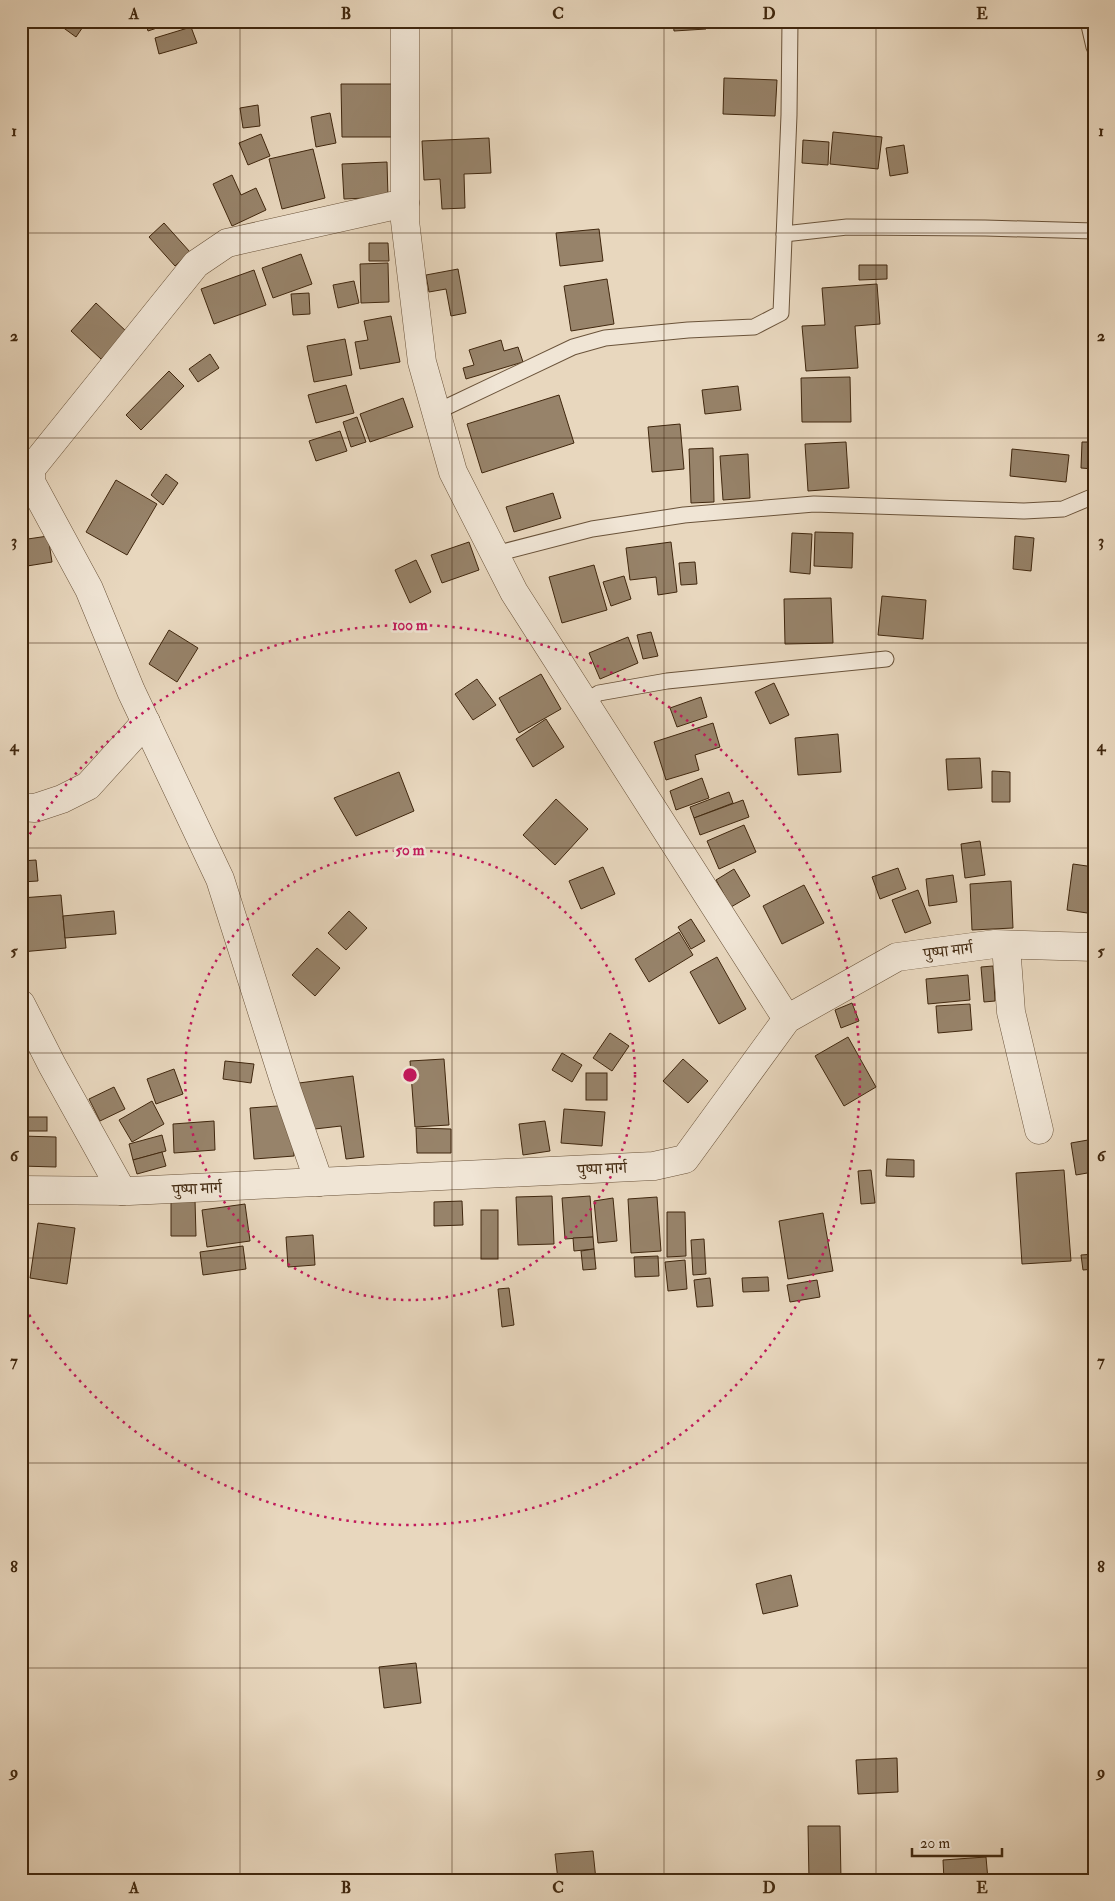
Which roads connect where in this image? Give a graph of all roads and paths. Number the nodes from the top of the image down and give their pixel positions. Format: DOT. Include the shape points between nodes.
graph roads {
  1 [pos="405,21"];
  2 [pos="790,21"];
  3 [pos="1088,21"];
  4 [pos="1094,47"];
  5 [pos="405,204"];
  6 [pos="1094,231"];
  7 [pos="784,234"];
  8 [pos="436,412"];
  9 [pos="26,470"];
  10 [pos="1094,496"];
  11 [pos="495,554"];
  12 [pos="886,659"];
  13 [pos="584,702"];
  14 [pos="146,722"];
  15 [pos="21,807"];
  16 [pos="1006,945"];
  17 [pos="1094,947"];
  18 [pos="21,1004"];
  19 [pos="787,1019"];
  20 [pos="1039,1130"];
  21 [pos="319,1182"];
  22 [pos="21,1190"];
  23 [pos="122,1191"];
  1 -- 5 [label="street"];
  2 -- 7 [label="lane"];
  3 -- 4 [label="lane"];
  5 -- 8 [label="street" via="422,362"];
  5 -- 9 [label="street" via="227,243 196,264"];
  6 -- 7 [label="lane" via="848,227"];
  7 -- 8 [label="lane" via="781,313 754,327 605,338 573,347"];
  8 -- 11 [label="street" via="453,472"];
  9 -- 14 [label="street" via="89,589"];
  10 -- 11 [label="lane" via="1063,509 1024,511 814,504 684,515 592,529"];
  11 -- 13 [label="street" via="514,592"];
  12 -- 13 [label="lane" via="667,681 599,693"];
  13 -- 19 [label="street"];
  14 -- 15 [label="street" via="88,786 35,808"];
  14 -- 21 [label="street" via="220,879"];
  16 -- 17 [label="street, पुष्पा मार्ग"];
  16 -- 19 [label="street, पुष्पा मार्ग" via="897,956"];
  16 -- 20 [label="street" via="1011,1012"];
  18 -- 23 [label="street"];
  19 -- 21 [label="street, पुष्पा मार्ग" via="685,1159 654,1166"];
  21 -- 23 [label="street, पुष्पा मार्ग"];
  22 -- 23 [label="street, पुष्पा मार्ग"];
}
